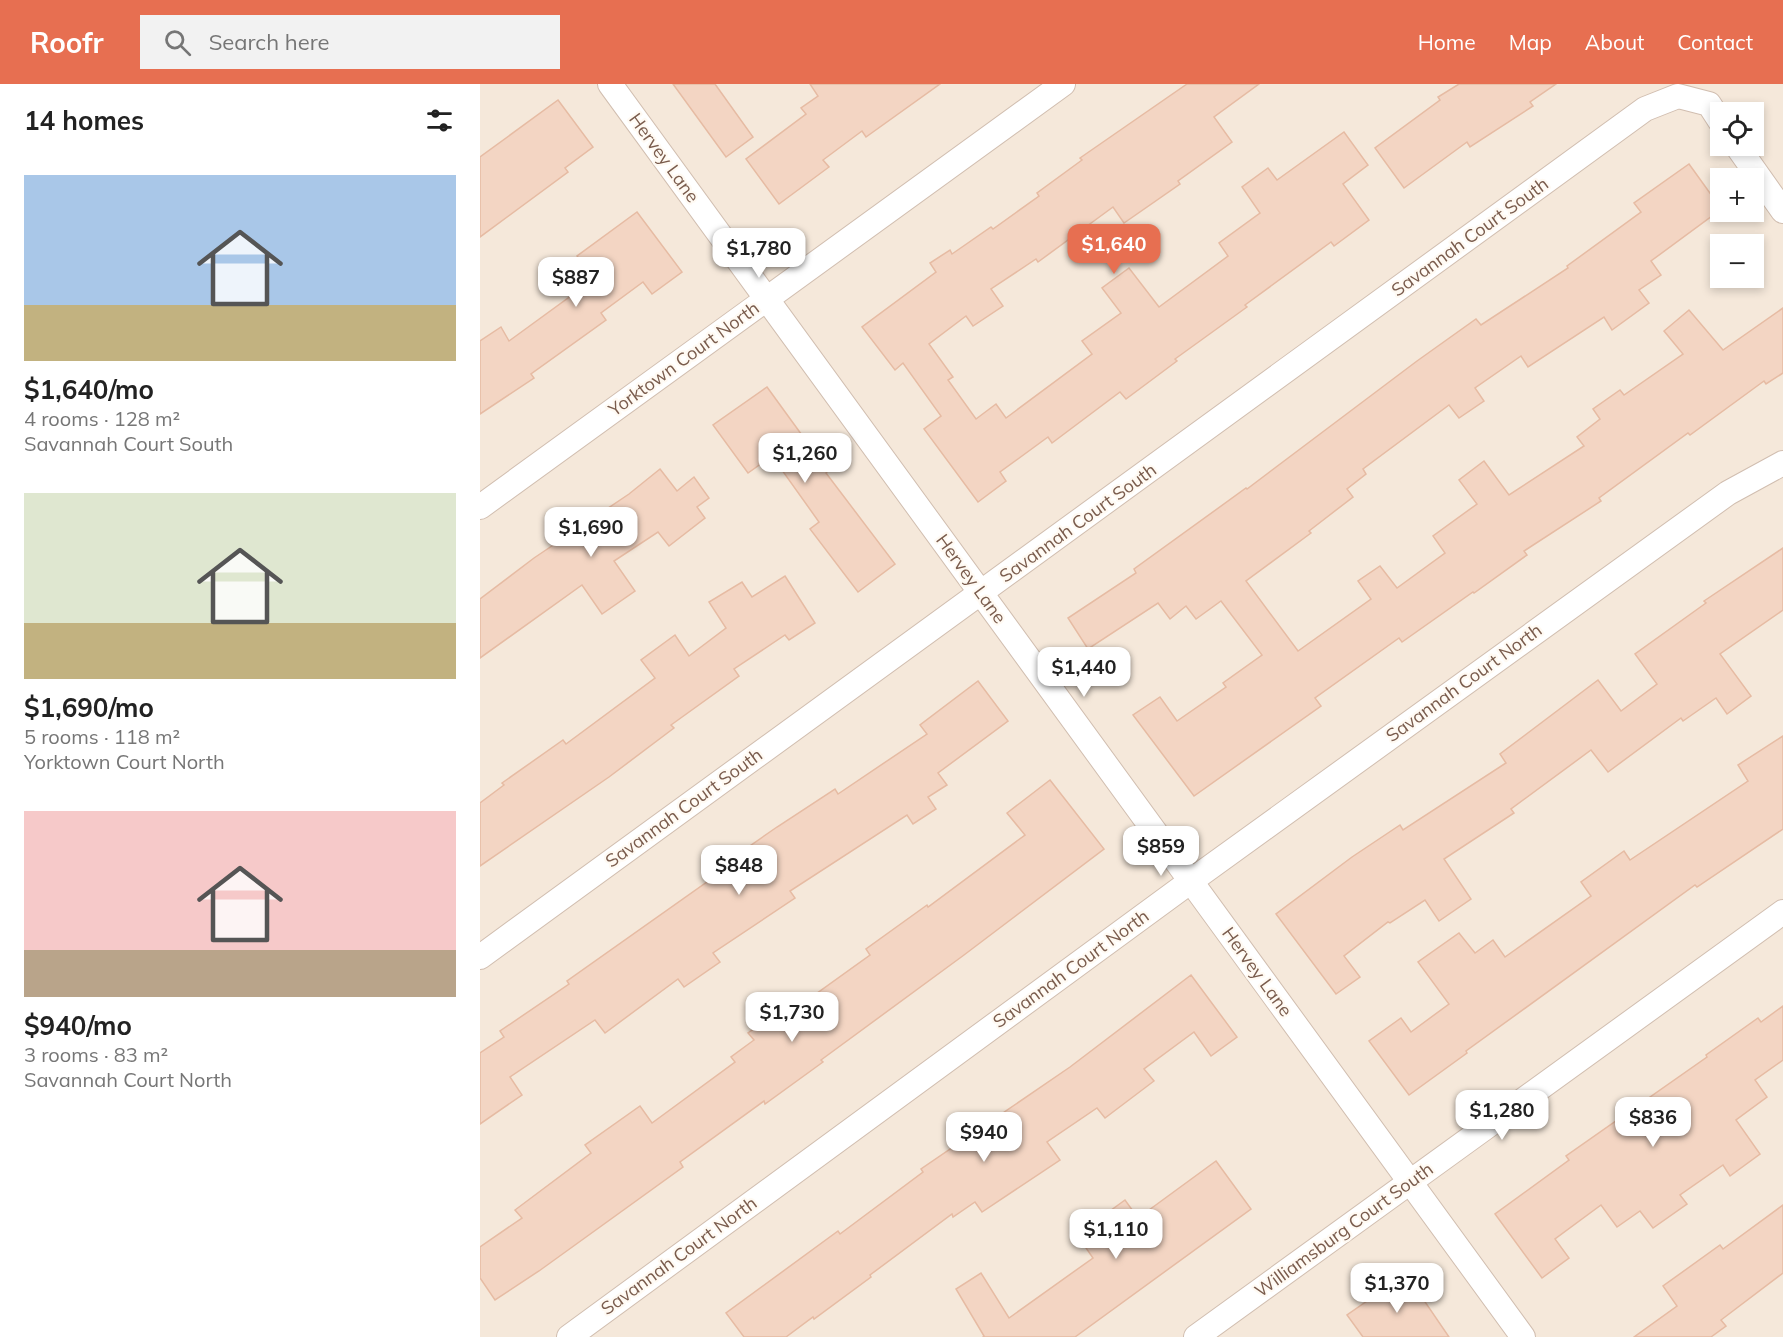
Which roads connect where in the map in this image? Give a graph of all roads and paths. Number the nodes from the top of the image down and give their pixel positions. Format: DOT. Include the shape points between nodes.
graph roads {
  1 [pos="610,84"];
  2 [pos="1063,84"];
  3 [pos="1710,107"];
  4 [pos="1744,156"];
  5 [pos="1783,211"];
  6 [pos="767,299"];
  7 [pos="1783,463"];
  8 [pos="480,507"];
  9 [pos="982,593"];
  10 [pos="1191,881"];
  11 [pos="1783,912"];
  12 [pos="480,957"];
  13 [pos="1409,1181"];
  14 [pos="569,1337"];
  15 [pos="1196,1337"];
  16 [pos="1523,1337"];
  1 -- 6 [label="street, Hervey Lane"];
  2 -- 6 [label="street, Yorktown Court North"];
  3 -- 9 [label="street, Savannah Court South" via="1678,96 1645,109"];
  4 -- 5 [label="street"];
  6 -- 8 [label="street, Yorktown Court North"];
  6 -- 9 [label="street, Hervey Lane"];
  7 -- 10 [label="street, Savannah Court North" via="1728,493"];
  9 -- 10 [label="street, Hervey Lane"];
  9 -- 12 [label="street, Savannah Court South"];
  10 -- 13 [label="street, Hervey Lane"];
  10 -- 14 [label="street, Savannah Court North"];
  11 -- 13 [label="street, Williamsburg Court South"];
  13 -- 15 [label="street, Williamsburg Court South"];
  13 -- 16 [label="street, Hervey Lane"];
}
